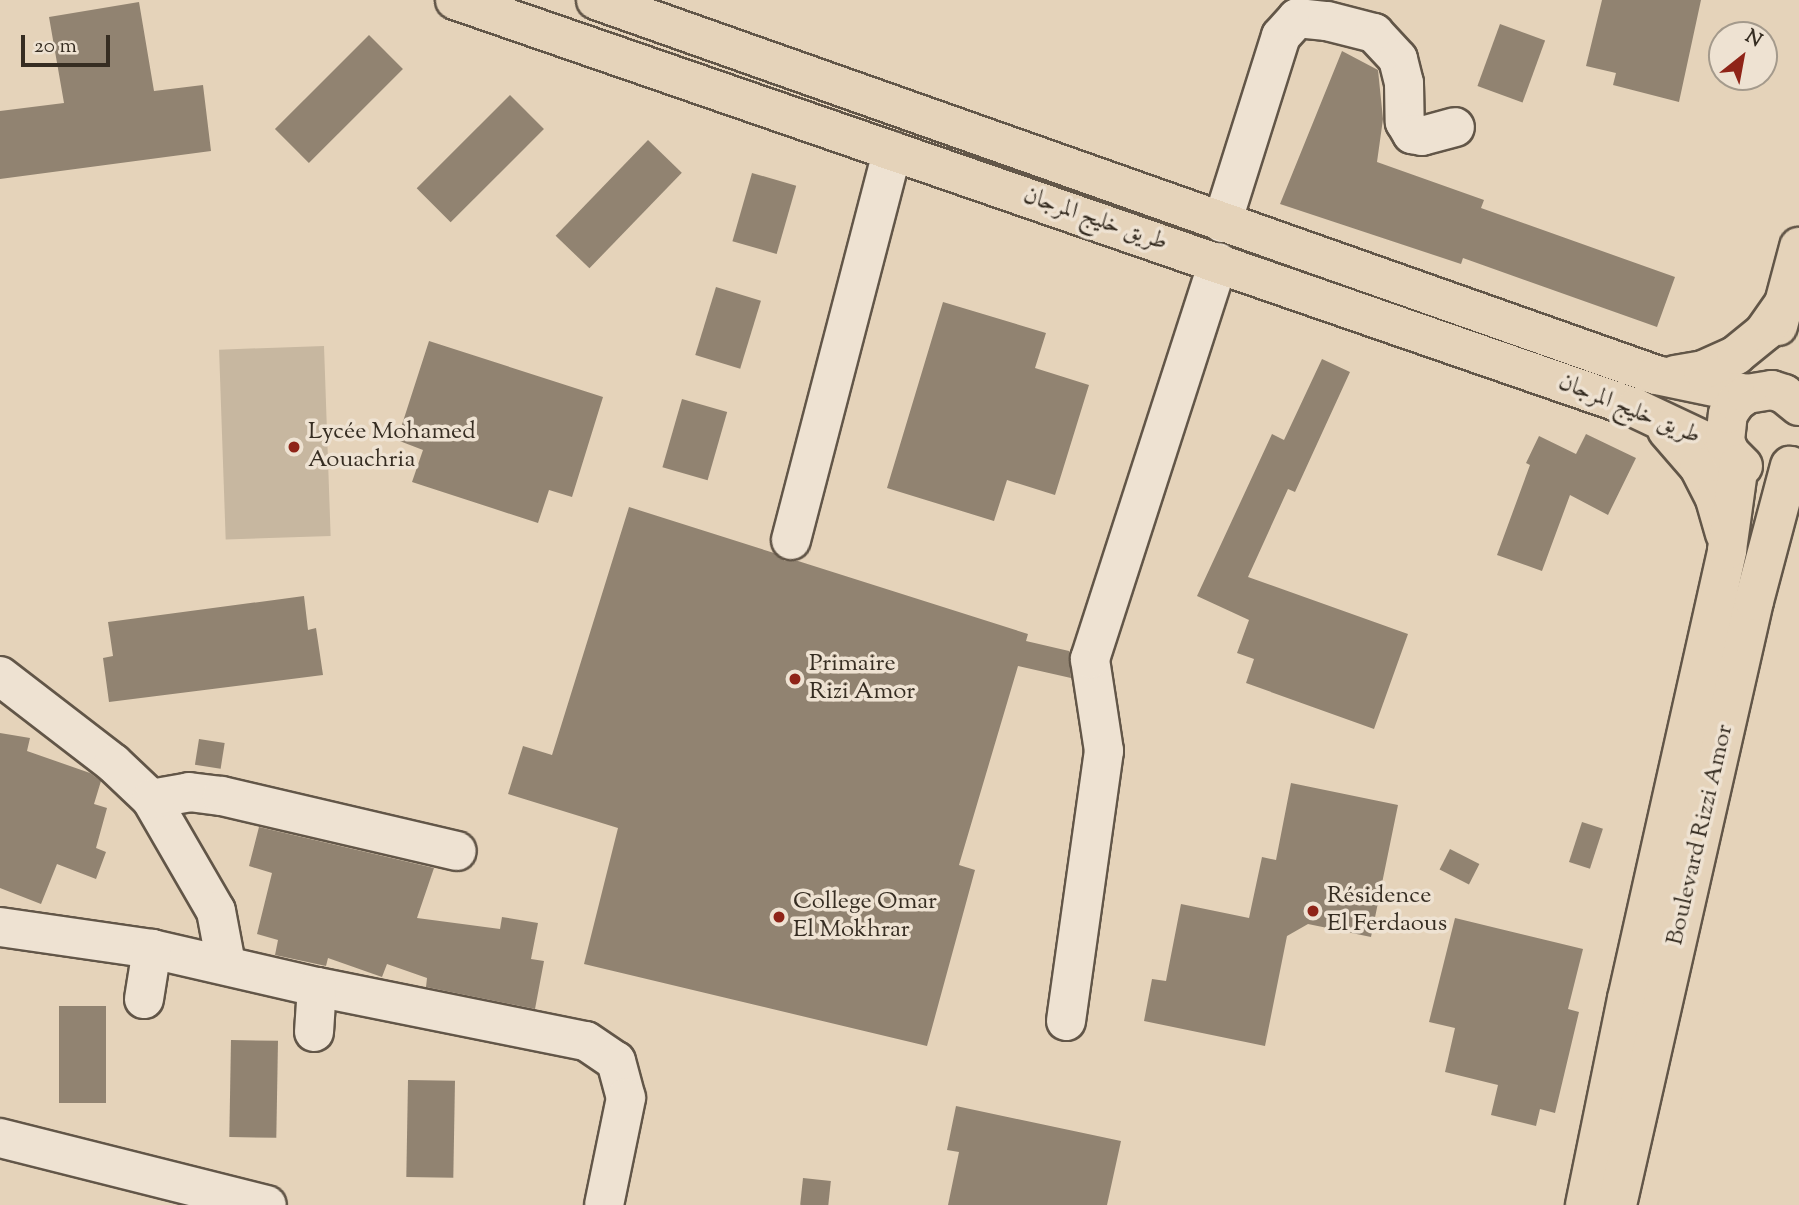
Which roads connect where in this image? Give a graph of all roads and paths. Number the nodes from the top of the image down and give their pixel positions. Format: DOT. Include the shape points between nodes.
graph roads {
  1 [pos="455,0"];
  2 [pos="596,0"];
  3 [pos="828,84"];
  4 [pos="816,124"];
  5 [pos="1455,127"];
  6 [pos="892,150"];
  7 [pos="1222,223"];
  8 [pos="1799,247"];
  9 [pos="1218,262"];
  10 [pos="1785,302"];
  11 [pos="1656,375"];
  12 [pos="1754,392"];
  13 [pos="1799,407"];
  14 [pos="1635,408"];
  15 [pos="1735,458"];
  16 [pos="1795,462"];
  17 [pos="791,540"];
  18 [pos="1727,550"];
  19 [pos="0,676"];
  20 [pos="152,799"];
  21 [pos="457,851"];
  22 [pos="0,927"];
  23 [pos="152,949"];
  24 [pos="226,964"];
  25 [pos="317,987"];
  26 [pos="144,999"];
  27 [pos="1066,1021"];
  28 [pos="314,1032"];
  29 [pos="0,1138"];
  30 [pos="267,1205"];
  31 [pos="604,1205"];
  32 [pos="1585,1205"];
  33 [pos="1617,1205"];
  1 -- 4 [label="main road, طريق خليج المرجان"];
  2 -- 3 [label="main road, طريق خليج المرجان"];
  3 -- 4 [label="main road"];
  3 -- 7 [label="main road, طريق خليج المرجان"];
  4 -- 6 [label="main road, طريق خليج المرجان"];
  5 -- 7 [label="street" via="1422,136 1412,134 1405,122 1398,59 1374,33 1297,18 1281,36"];
  6 -- 9 [label="main road, طريق خليج المرجان"];
  6 -- 17 [label="street"];
  7 -- 11 [label="main road, طريق خليج المرجان"];
  8 -- 10 [label="main road"];
  9 -- 14 [label="main road, طريق خليج المرجان"];
  9 -- 27 [label="street" via="1090,659 1104,751"];
  10 -- 11 [label="main road" via="1764,332 1736,355 1703,370"];
  10 -- 12 [label="main road"];
  11 -- 12 [label="main road, طريق خليج المرجان"];
  12 -- 13 [label="main road, طريق خليج المرجان" via="1784,394"];
  12 -- 15 [label="main road, Boulevard Rizzi Amor" via="1728,414 1725,441"];
  14 -- 15 [label="main road, طريق خليج المرجان"];
  14 -- 18 [label="main road" via="1664,428 1699,467 1721,515"];
  15 -- 16 [label="main road, طريق خليج المرجان" via="1765,474"];
  15 -- 18 [label="main road, Boulevard Rizzi Amor"];
  16 -- 33 [label="main road, Boulevard Rizzi Amor" via="1754,601"];
  18 -- 32 [label="main road, Boulevard Rizzi Amor"];
  19 -- 20 [label="street"];
  20 -- 21 [label="street" via="189,792 222,796"];
  20 -- 24 [label="street" via="216,911"];
  22 -- 23 [label="street"];
  23 -- 24 [label="street"];
  23 -- 26 [label="street"];
  24 -- 25 [label="street"];
  25 -- 28 [label="street"];
  25 -- 31 [label="street" via="586,1041 616,1061 625,1098"];
  29 -- 30 [label="street"];
}
